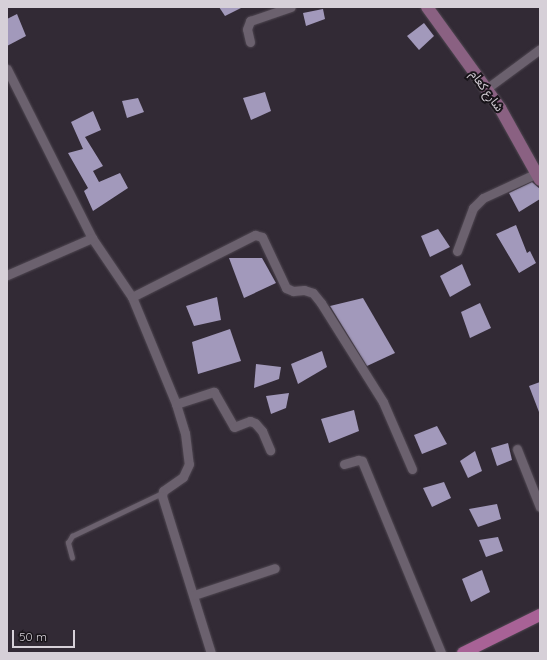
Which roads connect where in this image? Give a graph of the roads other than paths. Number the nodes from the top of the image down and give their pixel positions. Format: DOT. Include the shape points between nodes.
graph roads {
  1 [pos="291,7"];
  2 [pos="427,7"];
  3 [pos="250,42"];
  4 [pos="540,49"];
  5 [pos="7,69"];
  6 [pos="486,89"];
  7 [pos="538,177"];
  8 [pos="92,238"];
  9 [pos="457,251"];
  10 [pos="7,275"];
  11 [pos="132,297"];
  12 [pos="176,404"];
  13 [pos="517,449"];
  14 [pos="270,450"];
  15 [pos="344,464"];
  16 [pos="412,469"];
  17 [pos="162,493"];
  18 [pos="540,507"];
  19 [pos="72,558"];
  20 [pos="275,568"];
  21 [pos="194,595"];
  22 [pos="540,615"];
  23 [pos="211,653"];
  24 [pos="441,653"];
  25 [pos="463,653"];
  1 -- 3 [label="street" via="250,21 247,28"];
  2 -- 6 [label="street, شارع كعام"];
  4 -- 6 [label="street"];
  5 -- 8 [label="street"];
  6 -- 7 [label="street, شارع كعام" via="518,136"];
  7 -- 9 [label="street" via="483,198 473,208"];
  8 -- 10 [label="street"];
  8 -- 11 [label="street"];
  11 -- 12 [label="street"];
  11 -- 16 [label="street" via="255,234 262,237 286,288 313,293 321,303 382,402"];
  12 -- 14 [label="street" via="214,392 234,427 248,422 255,423 262,431"];
  12 -- 17 [label="street" via="185,433 189,464 183,477"];
  13 -- 18 [label="street"];
  15 -- 24 [label="street" via="362,461"];
  17 -- 19 [label="lane" via="72,536 68,543"];
  17 -- 21 [label="street"];
  20 -- 21 [label="street"];
  21 -- 23 [label="street"];
  22 -- 25 [label="main road"];
}
